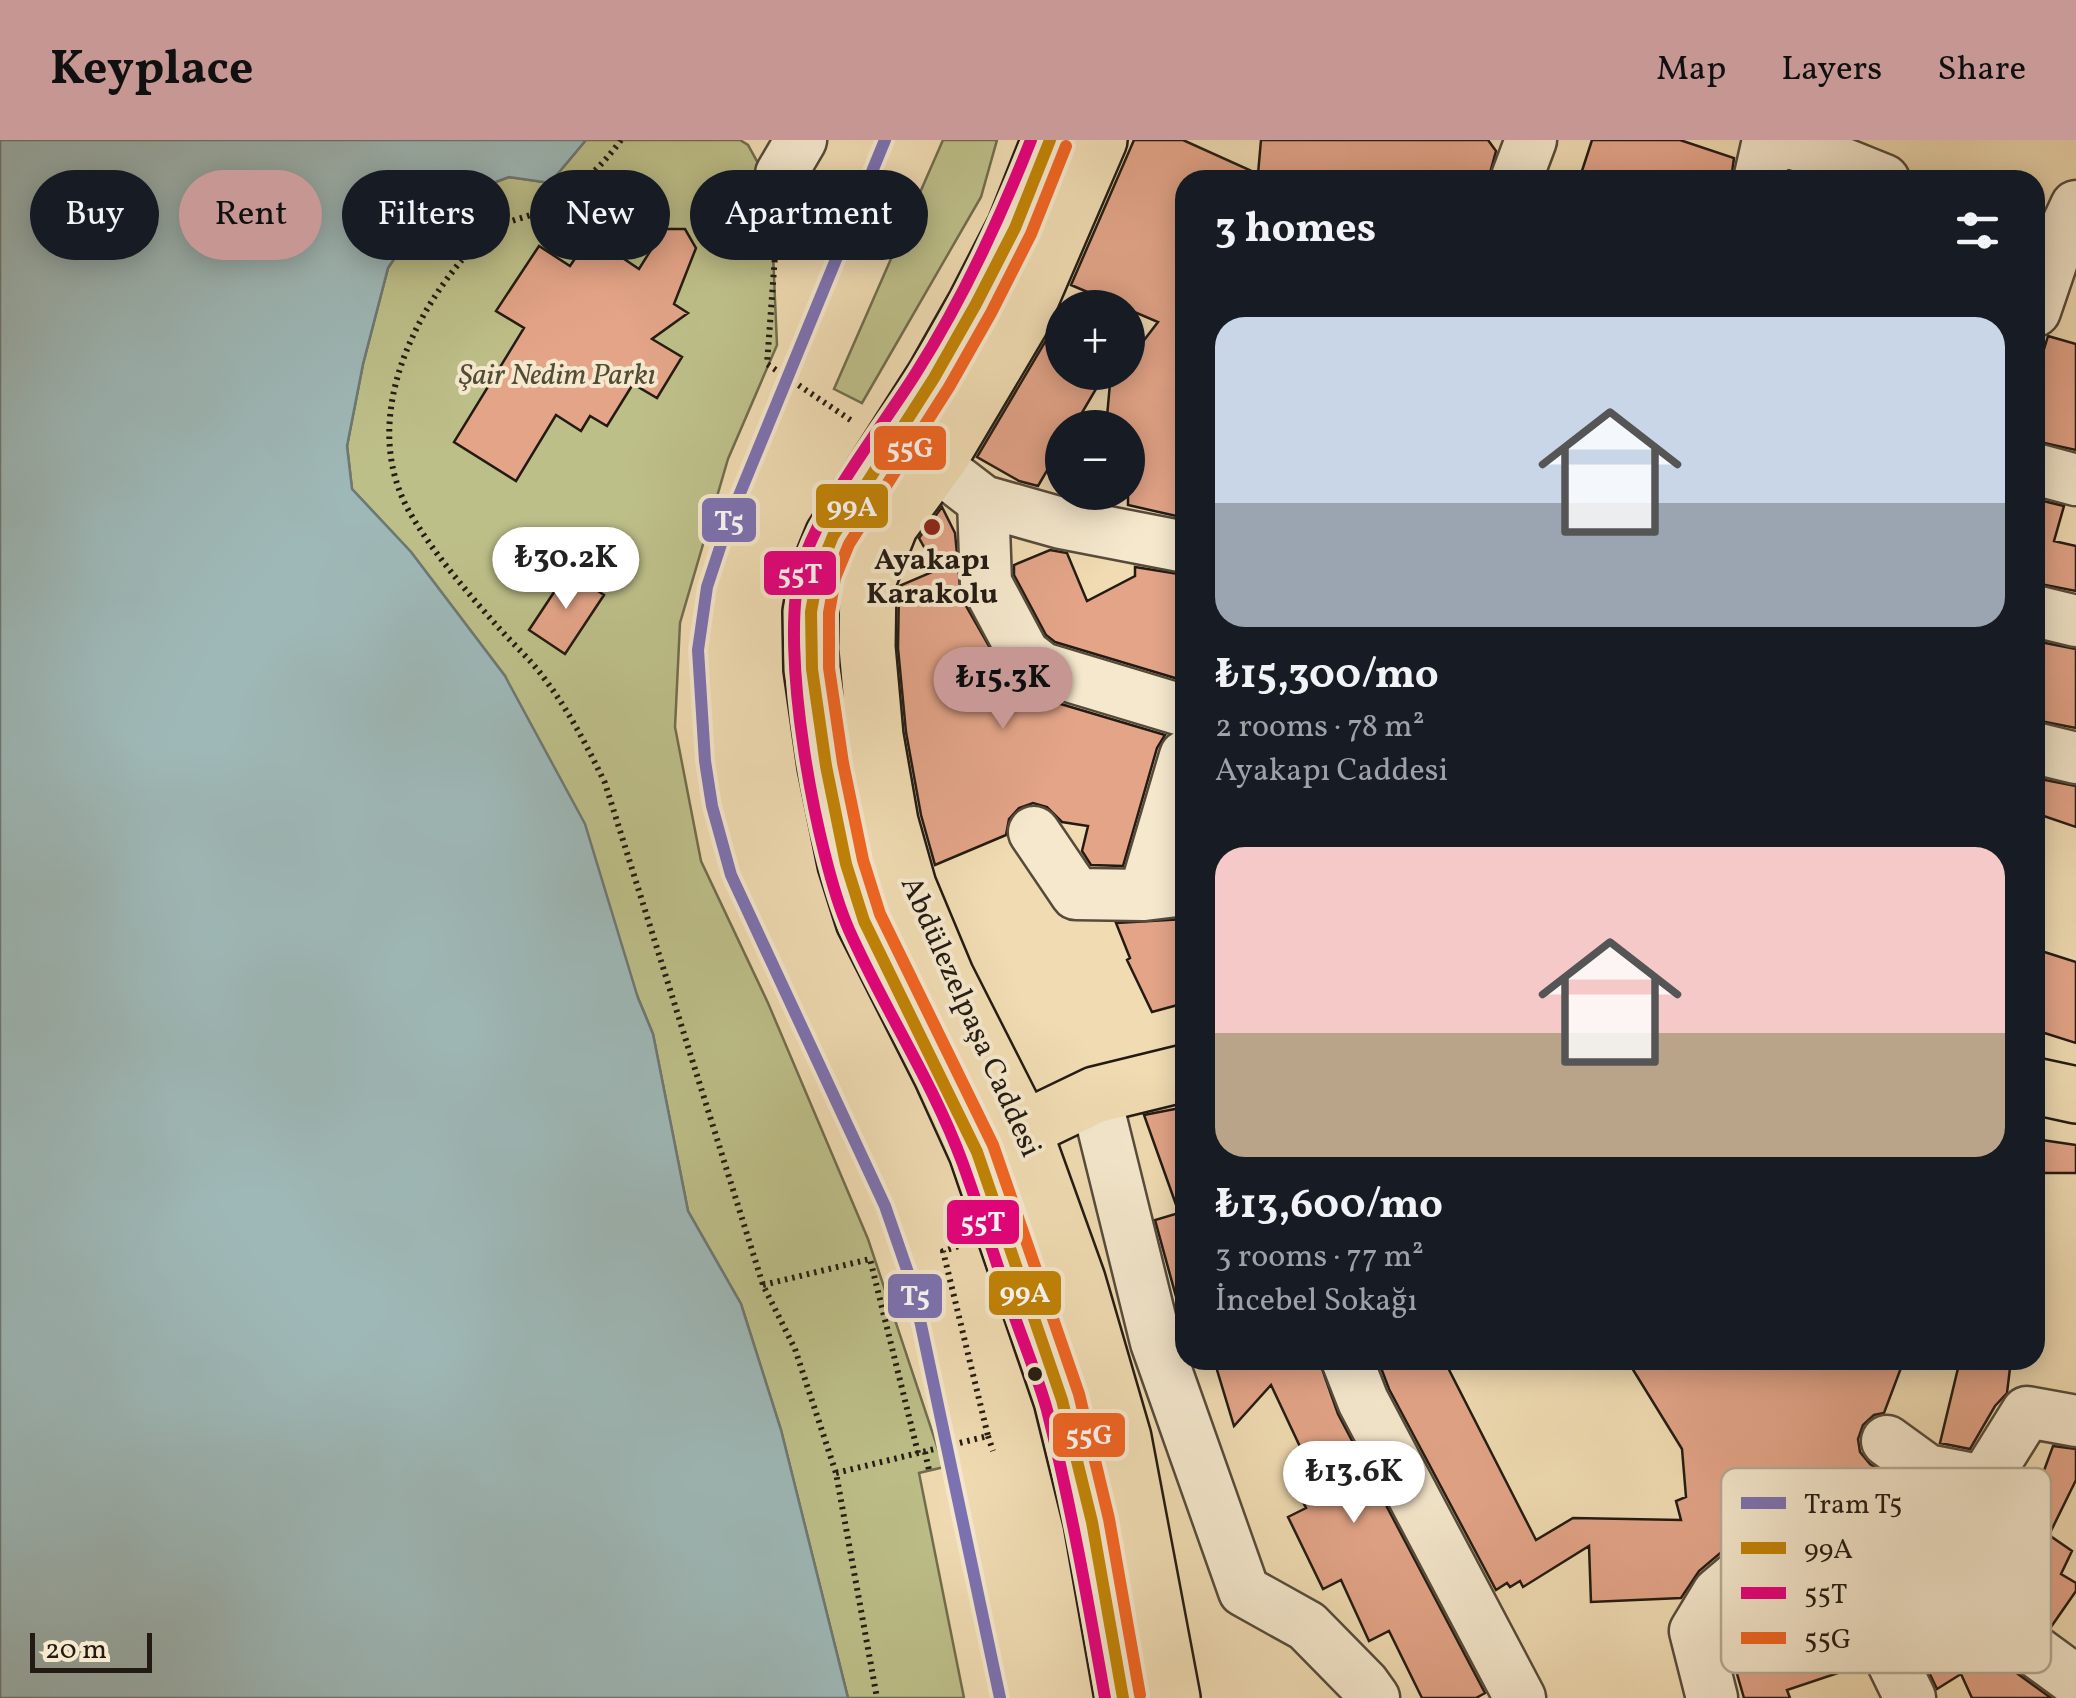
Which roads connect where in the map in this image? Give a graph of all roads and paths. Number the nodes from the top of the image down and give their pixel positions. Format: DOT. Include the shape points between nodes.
graph roads {
  1 [pos="621,140"];
  2 [pos="1050,140"];
  3 [pos="1099,140"];
  4 [pos="1531,140"];
  5 [pos="1768,140"];
  6 [pos="1785,140"];
  7 [pos="791,157"];
  8 [pos="1520,170"];
  9 [pos="1761,170"];
  10 [pos="1859,170"];
  11 [pos="2061,238"];
  12 [pos="2045,284"];
  13 [pos="913,456"];
  14 [pos="2045,472"];
  15 [pos="2076,480"];
  16 [pos="983,501"];
  17 [pos="1175,545"];
  18 [pos="2045,614"];
  19 [pos="2076,622"];
  20 [pos="1175,707"];
  21 [pos="2045,750"];
  22 [pos="2076,758"];
  23 [pos="1175,824"];
  24 [pos="1034,832"];
  25 [pos="1165,892"];
  26 [pos="1175,1075"];
  27 [pos="2045,1088"];
  28 [pos="1095,1095"];
  29 [pos="2076,1095"];
  30 [pos="1000,1140"];
  31 [pos="1005,1230"];
  32 [pos="763,1285"];
  33 [pos="1351,1370"];
  34 [pos="2076,1422"];
  35 [pos="988,1436"];
  36 [pos="1887,1441"];
  37 [pos="992,1451"];
  38 [pos="922,1452"];
  39 [pos="1924,1468"];
  40 [pos="1992,1468"];
  41 [pos="929,1470"];
  42 [pos="836,1473"];
  43 [pos="1721,1590"];
  44 [pos="2051,1663"];
  45 [pos="1898,1673"];
  46 [pos="2076,1681"];
  47 [pos="877,1698"];
  48 [pos="1123,1698"];
  49 [pos="1172,1698"];
  50 [pos="1374,1698"];
  51 [pos="1520,1698"];
  52 [pos="1712,1698"];
  53 [pos="1910,1698"];
  1 -- 32 [label="path" via="599,170 541,211 496,227 420,316 398,367 392,463 408,509 429,542 542,675 605,783"];
  2 -- 13 [label="main road, Abdülezelpaşa Caddesi" via="1016,228 951,348"];
  3 -- 13 [label="main road, Abdülezelpaşa Caddesi" via="1020,320"];
  4 -- 8 [label="street"];
  5 -- 9 [label="street"];
  6 -- 10 [label="street"];
  7 -- 13 [label="path" via="767,364"];
  11 -- 12 [label="street"];
  13 -- 16 [label="street"];
  13 -- 30 [label="main road, Abdülezelpaşa Caddesi" via="833,536 818,574 812,669 842,848 864,921"];
  14 -- 15 [label="street"];
  16 -- 17 [label="street"];
  16 -- 20 [label="street" via="986,583 1024,654 1042,668"];
  18 -- 19 [label="street"];
  21 -- 22 [label="street"];
  23 -- 25 [label="street"];
  24 -- 25 [label="street" via="1076,894"];
  26 -- 28 [label="main road"];
  27 -- 29 [label="main road"];
  28 -- 30 [label="main road"];
  28 -- 50 [label="street" via="1156,1342 1244,1592 1307,1626"];
  30 -- 31 [label="main road, Abdülezelpaşa Caddesi"];
  30 -- 49 [label="main road, Abdülezelpaşa Caddesi" via="1076,1280 1123,1438"];
  31 -- 35 [label="path" via="943,1251"];
  31 -- 48 [label="main road, Abdülezelpaşa Caddesi" via="1080,1463"];
  32 -- 38 [label="path" via="870,1259"];
  32 -- 42 [label="path" via="795,1348"];
  33 -- 51 [label="street"];
  34 -- 40 [label="street" via="2027,1412"];
  35 -- 37 [label="path"];
  35 -- 38 [label="path"];
  36 -- 39 [label="street"];
  38 -- 41 [label="path"];
  38 -- 42 [label="path"];
  42 -- 47 [label="path"];
  43 -- 52 [label="street" via="1695,1631"];
  44 -- 46 [label="street"];
  45 -- 53 [label="street"];
}
